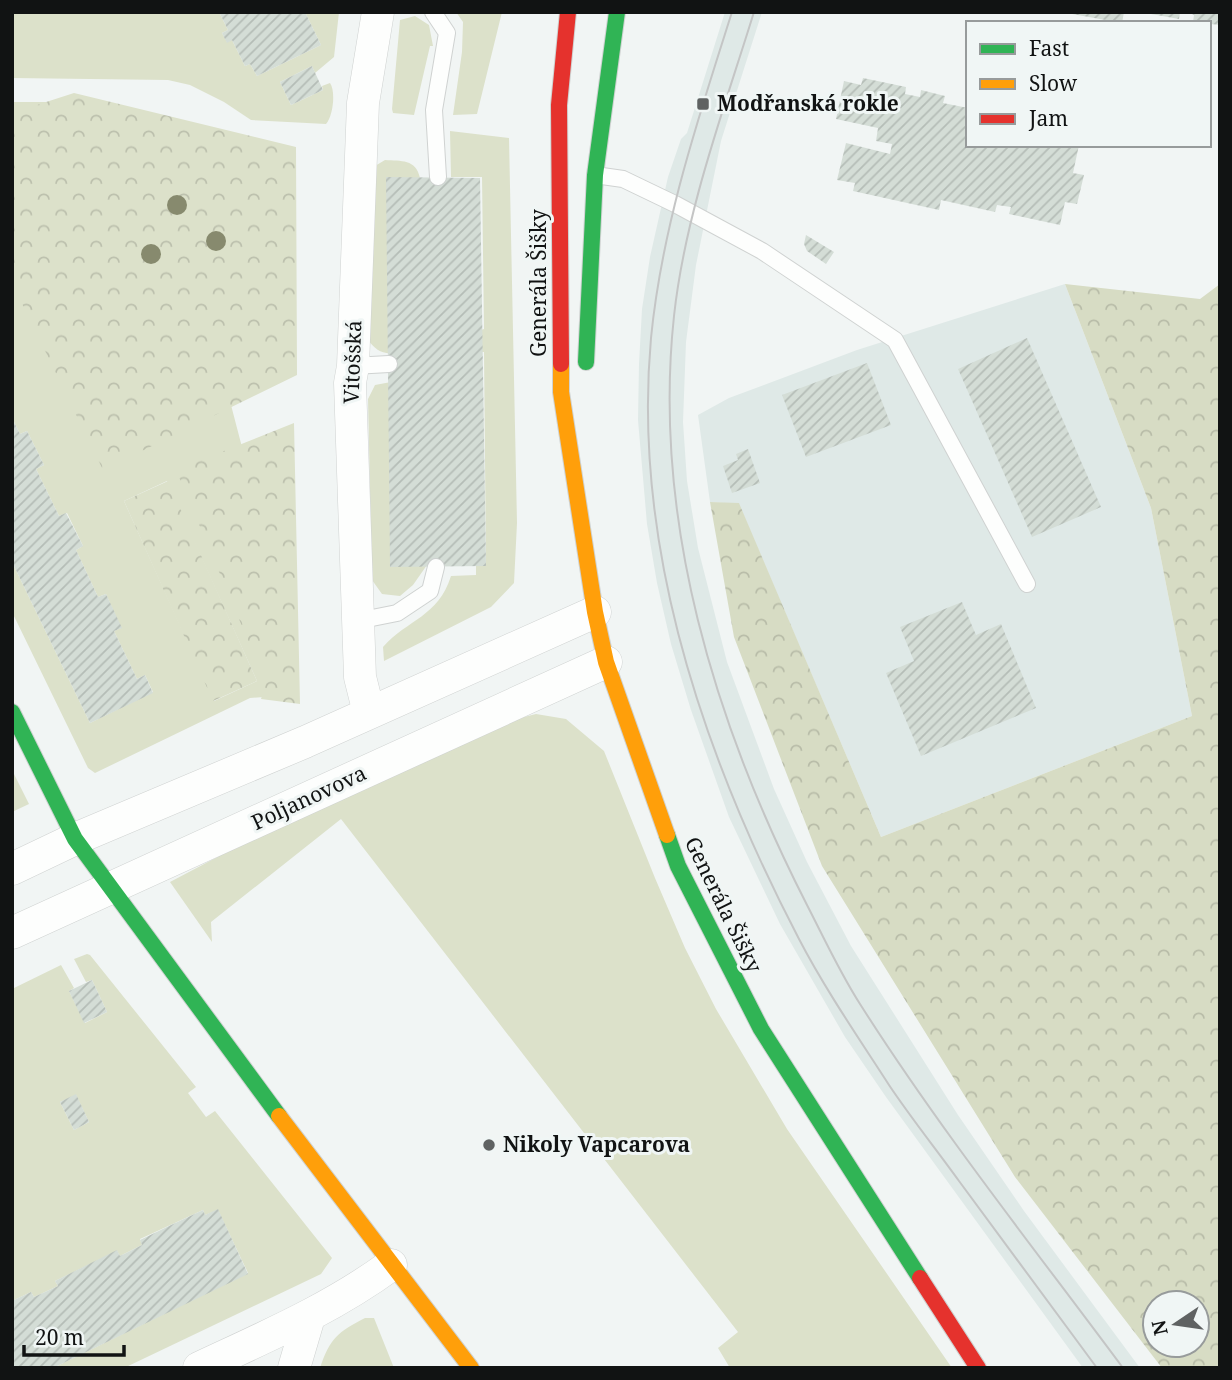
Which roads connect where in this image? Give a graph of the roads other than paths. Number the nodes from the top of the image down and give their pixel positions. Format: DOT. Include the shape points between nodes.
graph roads {
  1 [pos="378,12"];
  2 [pos="433,12"];
  3 [pos="568,12"];
  4 [pos="617,12"];
  5 [pos="596,175"];
  6 [pos="438,177"];
  7 [pos="389,364"];
  8 [pos="353,366"];
  9 [pos="586,379"];
  10 [pos="586,446"];
  11 [pos="587,553"];
  12 [pos="436,567"];
  13 [pos="1027,584"];
  14 [pos="595,612"];
  15 [pos="357,621"];
  16 [pos="606,662"];
  17 [pos="12,712"];
  18 [pos="369,713"];
  19 [pos="75,839"];
  20 [pos="12,869"];
  21 [pos="110,889"];
  22 [pos="12,933"];
  23 [pos="874,1208"];
  24 [pos="391,1265"];
  25 [pos="309,1317"];
  26 [pos="199,1368"];
  27 [pos="294,1368"];
  28 [pos="471,1368"];
  29 [pos="978,1368"];
  30 [pos="994,1368"];
  1 -- 8 [label="street, Vitošská" via="363,103"];
  2 -- 6 [label="lane" via="447,33 434,110"];
  3 -- 11 [label="main road, Generála Šišky" via="559,105 561,392"];
  4 -- 5 [label="main road"];
  5 -- 9 [label="main road"];
  5 -- 13 [label="lane" via="623,179 762,251 895,340"];
  7 -- 8 [label="lane"];
  8 -- 15 [label="street, Vitošská"];
  10 -- 11 [label="main road, Generála Šišky"];
  11 -- 14 [label="main road, Generála Šišky"];
  12 -- 15 [label="lane" via="430,591 397,613"];
  14 -- 16 [label="main road, Generála Šišky"];
  14 -- 18 [label="street"];
  15 -- 18 [label="street, Vitošská" via="360,677"];
  16 -- 21 [label="street, Poljanovova"];
  16 -- 23 [label="main road, Generála Šišky" via="678,866 761,1029"];
  17 -- 19 [label="main road"];
  18 -- 19 [label="street"];
  19 -- 20 [label="street"];
  19 -- 21 [label="main road"];
  21 -- 22 [label="street, Poljanovova"];
  21 -- 24 [label="main road"];
  23 -- 29 [label="main road, Generála Šišky"];
  23 -- 30 [label="main road, Generála Šišky"];
  24 -- 25 [label="street"];
  24 -- 28 [label="main road"];
  25 -- 26 [label="street"];
  25 -- 27 [label="street"];
}
